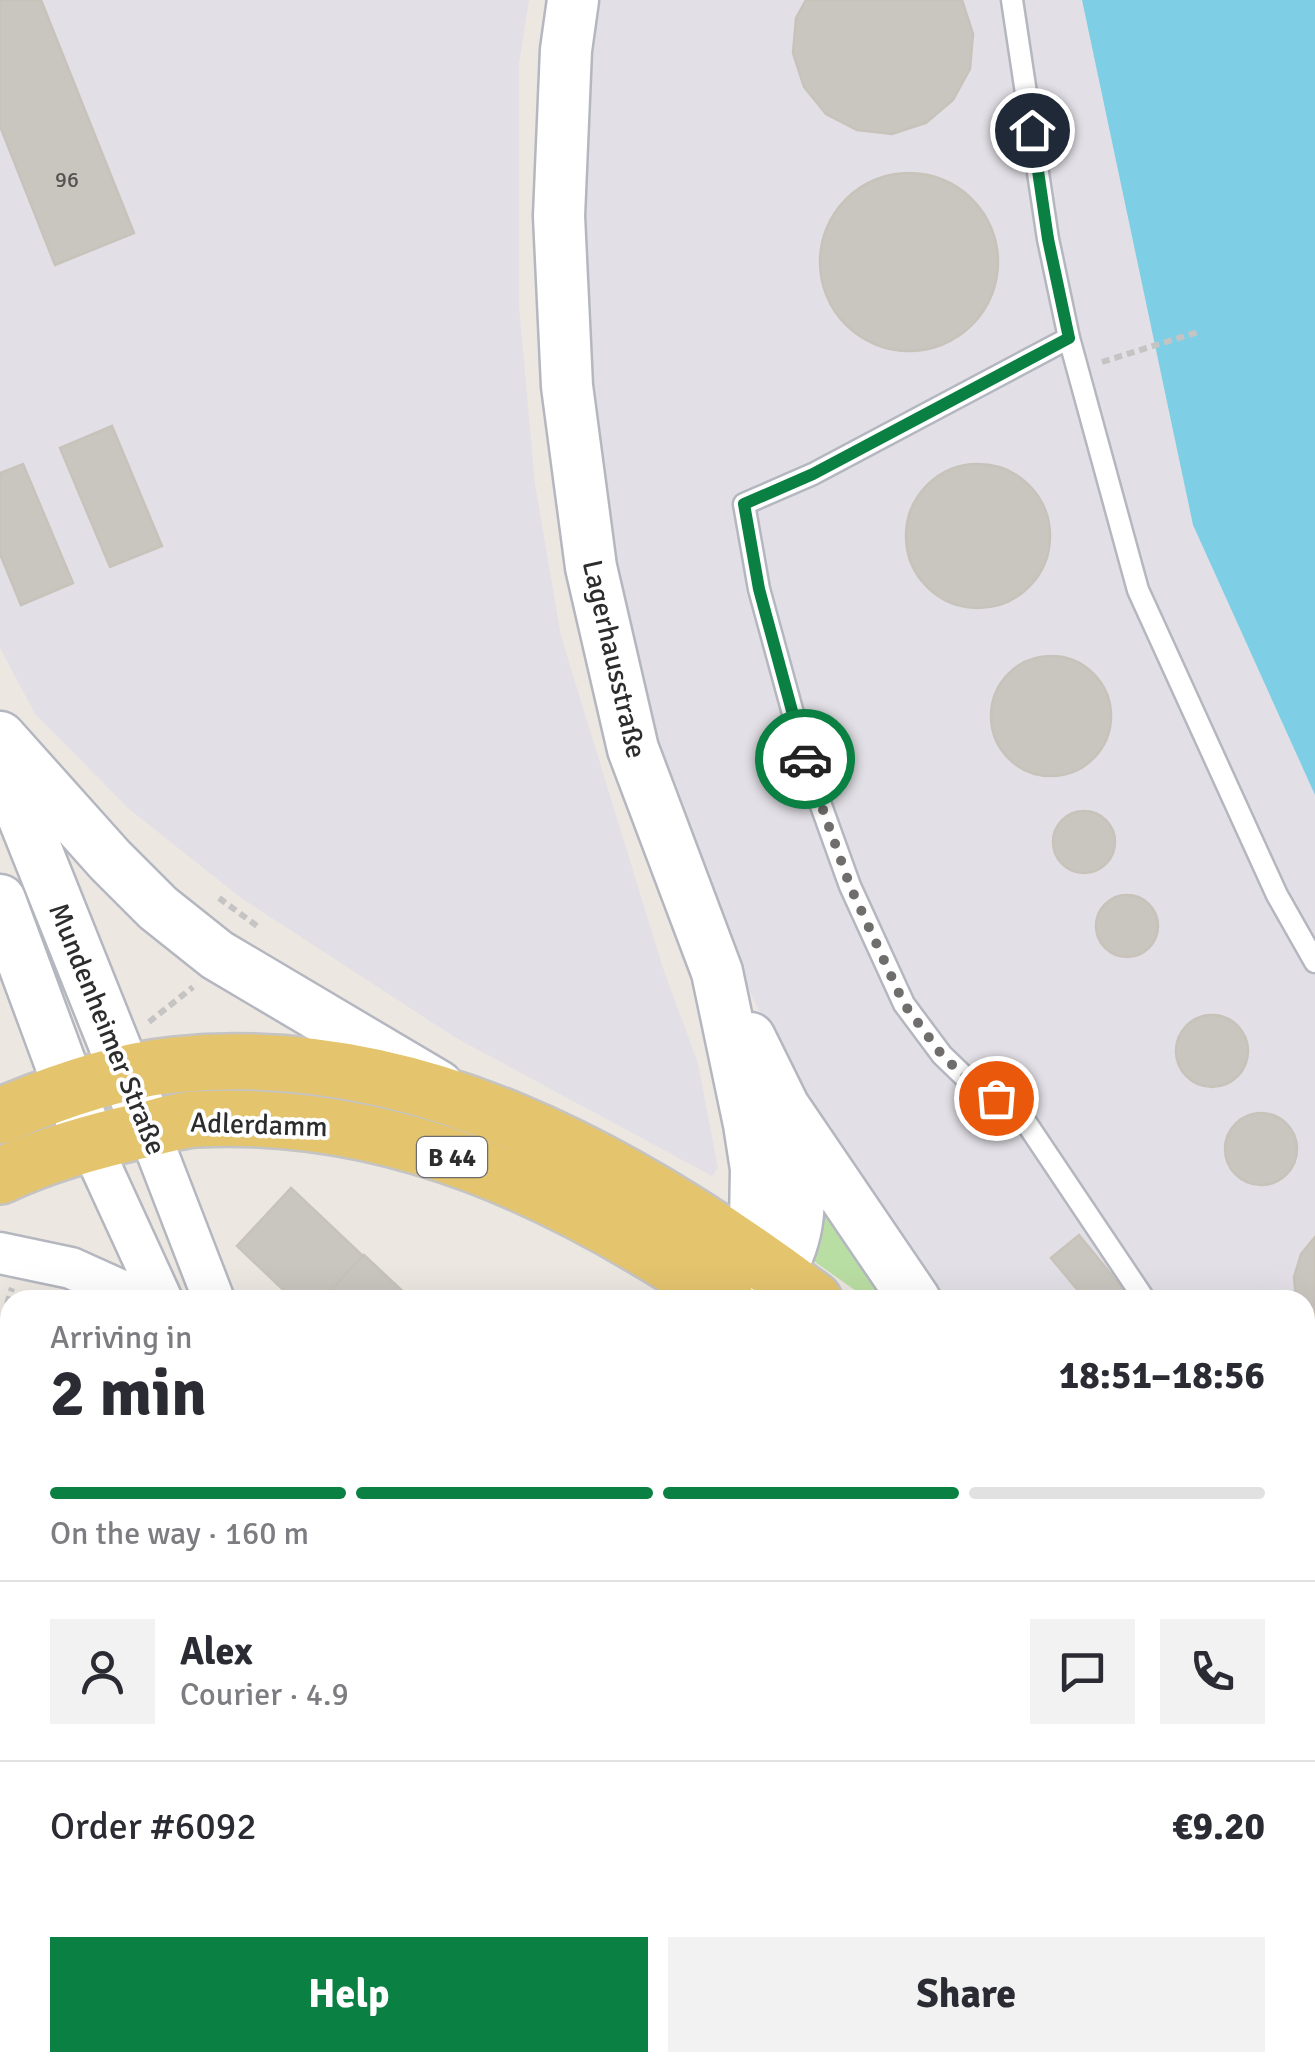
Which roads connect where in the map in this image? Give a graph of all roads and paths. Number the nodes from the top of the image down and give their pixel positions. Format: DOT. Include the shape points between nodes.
graph roads {
  1 [pos="573,0"];
  2 [pos="1012,0"];
  3 [pos="1202,331"];
  4 [pos="1069,338"];
  5 [pos="1077,370"];
  6 [pos="0,737"];
  7 [pos="0,758"];
  8 [pos="0,900"];
  9 [pos="1315,962"];
  10 [pos="717,972"];
  11 [pos="126,1075"];
  12 [pos="70,1089"];
  13 [pos="464,1101"];
  14 [pos="784,1107"];
  15 [pos="0,1116"];
  16 [pos="148,1129"];
  17 [pos="89,1141"];
  18 [pos="0,1176"];
  19 [pos="0,1254"];
  20 [pos="766,1285"];
  21 [pos="120,1290"];
  22 [pos="157,1290"];
  23 [pos="210,1290"];
  24 [pos="711,1290"];
  25 [pos="908,1290"];
  26 [pos="1139,1290"];
  1 -- 10 [label="street, Lagerhausstraße" via="559,216 567,386 591,567 633,749"];
  2 -- 4 [label="lane"];
  3 -- 5 [label="path"];
  4 -- 5 [label="lane"];
  4 -- 26 [label="lane" via="744,504 759,589 809,772 850,886 904,1004 970,1082 1021,1114"];
  5 -- 9 [label="lane" via="1138,590 1277,895"];
  6 -- 13 [label="street" via="110,860 217,955"];
  7 -- 11 [label="street, Mundenheimer Straße"];
  8 -- 12 [label="street, Mundenheimer Straße"];
  10 -- 14 [label="street"];
  10 -- 20 [label="street, Lagerhausstraße" via="749,1124"];
  11 -- 12 [label="main road, B 44"];
  11 -- 13 [label="main road, B 44" via="172,1065 300,1064"];
  11 -- 16 [label="street, Mundenheimer Straße"];
  12 -- 15 [label="main road, B 44"];
  12 -- 17 [label="street, Mundenheimer Straße"];
  13 -- 20 [label="main road, B 44" via="571,1146 706,1222"];
  14 -- 20 [label="street" via="799,1169 796,1233"];
  14 -- 25 [label="street"];
  16 -- 17 [label="main road, Adlerdamm / B 44"];
  16 -- 23 [label="street, Mundenheimer Straße"];
  16 -- 24 [label="main road, Adlerdamm / B 44" via="192,1119 314,1122 411,1142 572,1208"];
  17 -- 18 [label="main road, Adlerdamm / B 44"];
  17 -- 22 [label="street, Mundenheimer Straße"];
  19 -- 21 [label="street" via="71,1268"];
}
